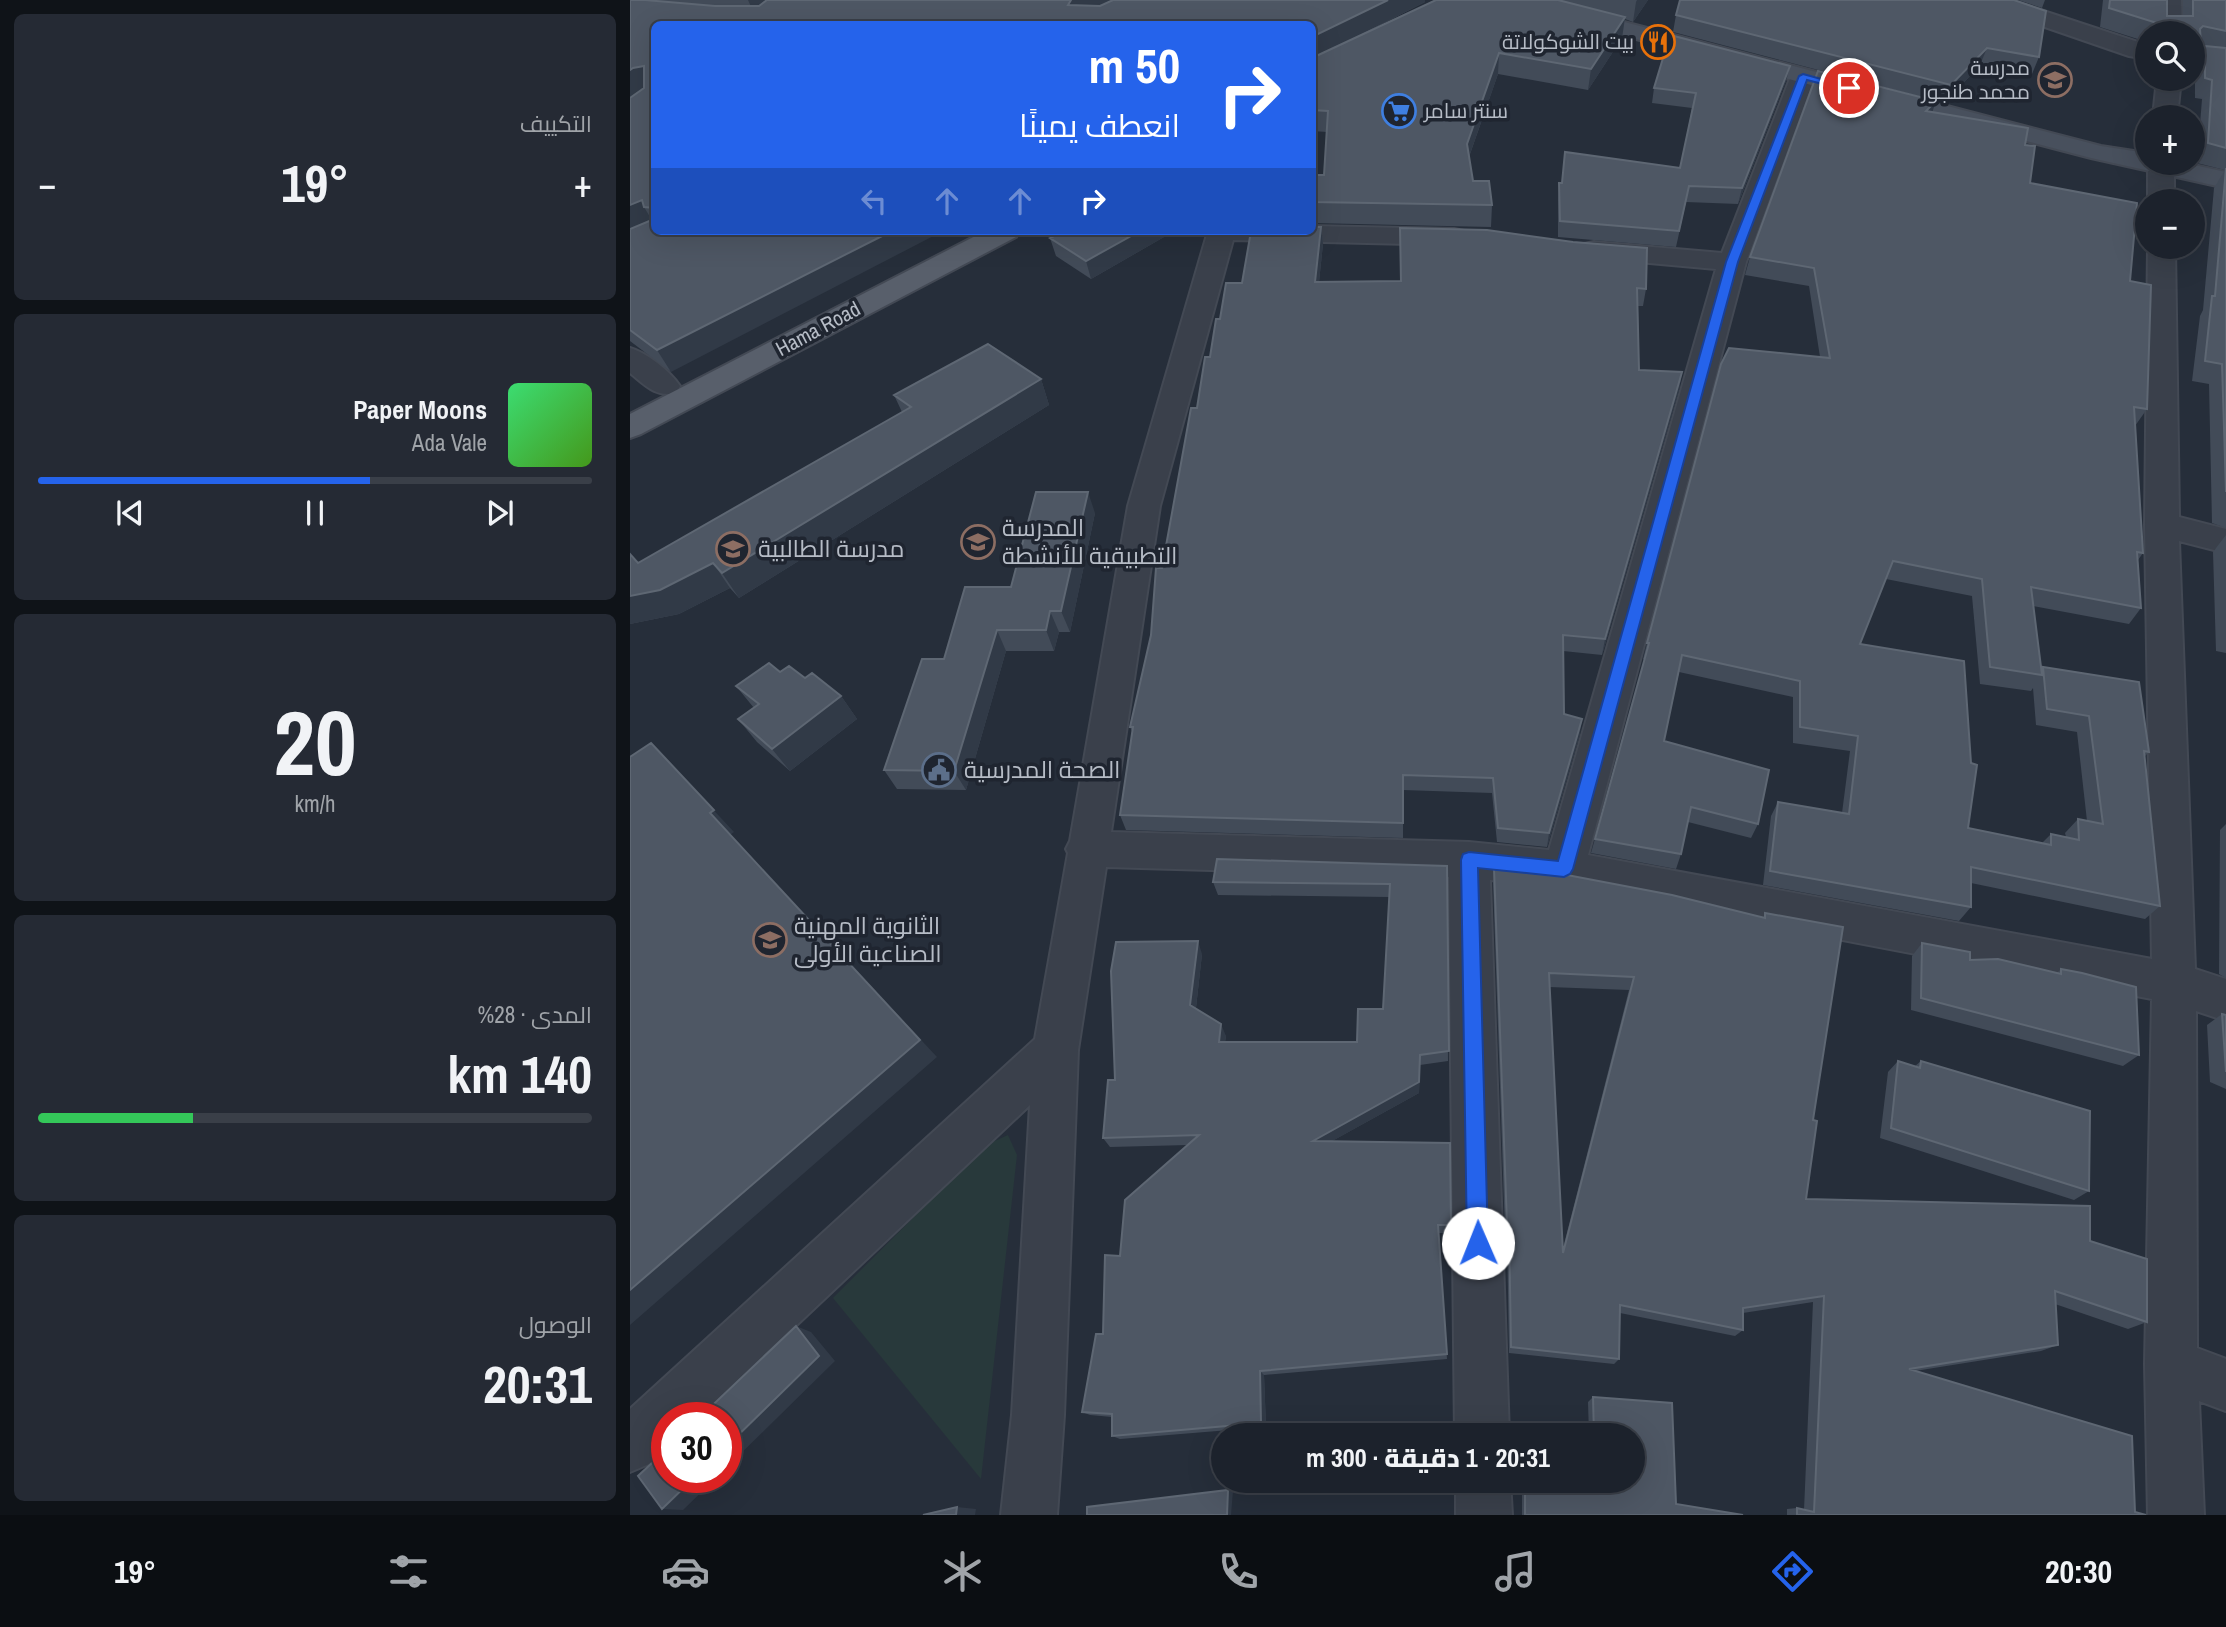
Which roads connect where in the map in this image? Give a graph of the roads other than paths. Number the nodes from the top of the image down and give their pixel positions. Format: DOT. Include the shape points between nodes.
graph roads {
  1 [pos="1514,0"];
  2 [pos="1566,0"];
  3 [pos="1989,0"];
  4 [pos="2171,0"];
  5 [pos="2171,21"];
  6 [pos="2135,50"];
  7 [pos="2205,57"];
  8 [pos="2226,60"];
  9 [pos="1803,76"];
  10 [pos="2135,155"];
  11 [pos="2135,158"];
  12 [pos="2205,175"];
  13 [pos="2226,180"];
  14 [pos="1316,234"];
  15 [pos="957,235"];
  16 [pos="998,235"];
  17 [pos="1221,235"];
  18 [pos="1486,237"];
  19 [pos="1571,248"];
  20 [pos="2162,259"];
  21 [pos="1732,262"];
  22 [pos="630,358"];
  23 [pos="665,386"];
  24 [pos="630,404"];
  25 [pos="630,427"];
  26 [pos="2162,525"];
  27 [pos="2226,541"];
  28 [pos="1086,849"];
  29 [pos="1469,860"];
  30 [pos="1564,869"];
  31 [pos="2174,983"];
  32 [pos="2226,1000"];
  33 [pos="1056,1050"];
  34 [pos="2171,1364"];
  35 [pos="2226,1385"];
  36 [pos="1482,1423"];
  37 [pos="630,1445"];
  38 [pos="1483,1493"];
  39 [pos="1029,1515"];
  40 [pos="1484,1515"];
  41 [pos="2176,1515"];
  1 -- 9 [label="main road"];
  2 -- 10 [label="main road" via="2104,142"];
  3 -- 6 [label="street"];
  4 -- 5 [label="street"];
  7 -- 8 [label="street"];
  9 -- 11 [label="main road"];
  9 -- 21 [label="street"];
  12 -- 13 [label="main road"];
  14 -- 18 [label="street"];
  15 -- 23 [label="main road, Hama Road"];
  16 -- 25 [label="main road, Hama Road"];
  17 -- 28 [label="street" via="1144,506"];
  19 -- 21 [label="street"];
  20 -- 26 [label="street"];
  21 -- 30 [label="street"];
  22 -- 23 [label="street"];
  23 -- 24 [label="main road, Hama Road"];
  26 -- 27 [label="street"];
  26 -- 31 [label="street"];
  28 -- 29 [label="street"];
  28 -- 33 [label="street"];
  29 -- 30 [label="street"];
  29 -- 36 [label="street"];
  30 -- 31 [label="street"];
  31 -- 32 [label="street"];
  31 -- 34 [label="street"];
  33 -- 37 [label="street"];
  33 -- 39 [label="street"];
  34 -- 35 [label="street"];
  34 -- 41 [label="street"];
  38 -- 40 [label="street"];
}
